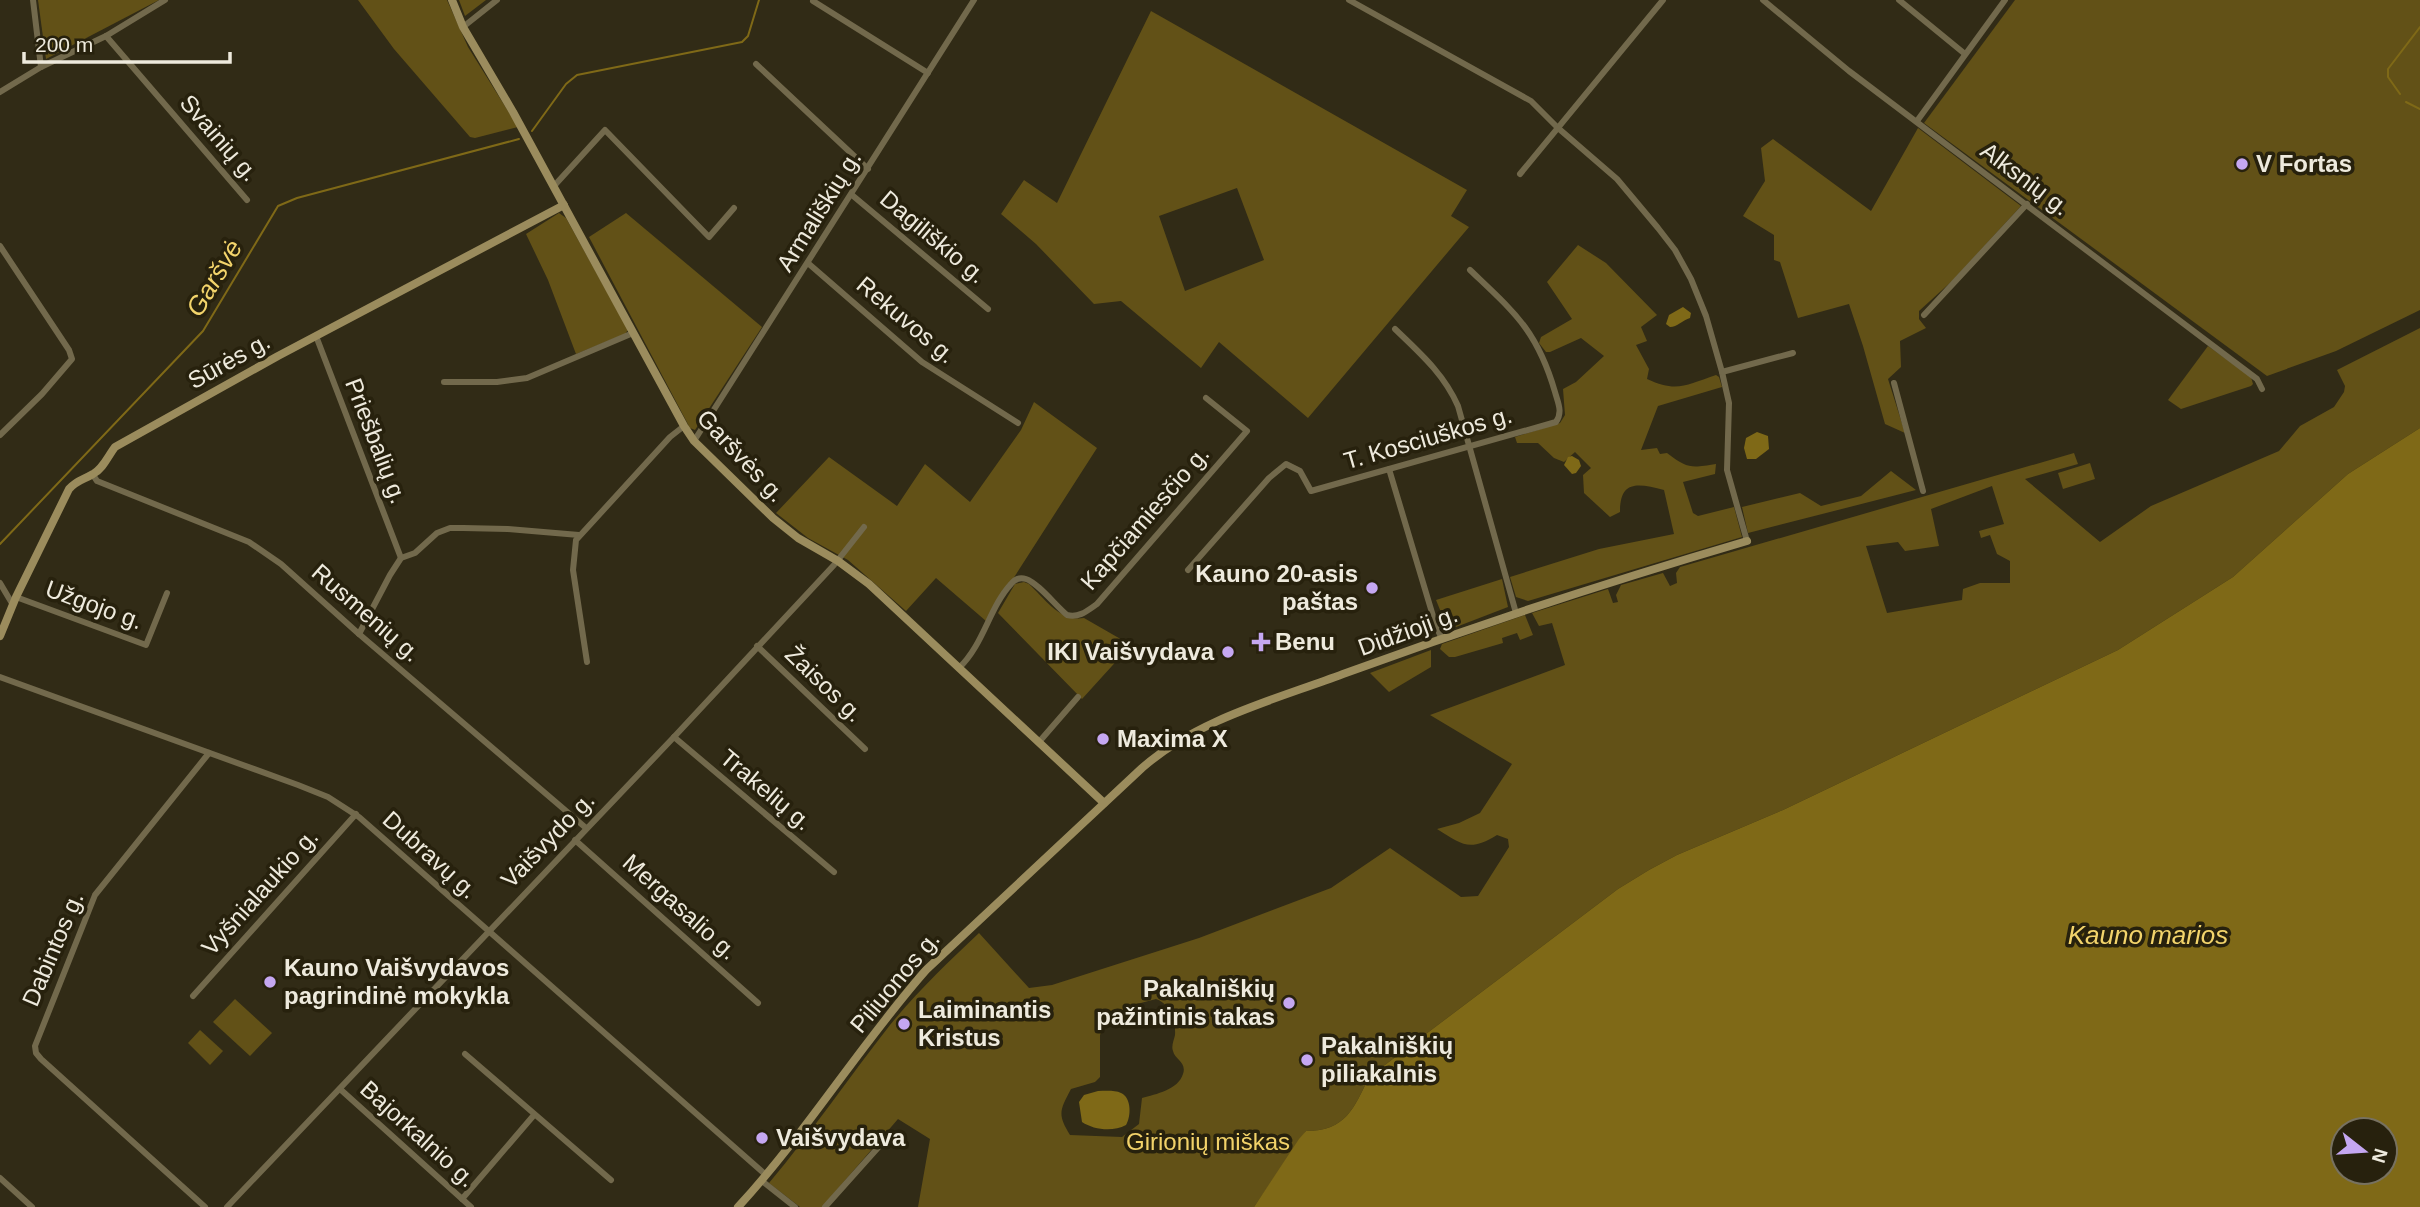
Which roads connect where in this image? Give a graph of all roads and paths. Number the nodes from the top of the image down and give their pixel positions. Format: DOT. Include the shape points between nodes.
graph roads {
  1 [pos="33,0"];
  2 [pos="165,0"];
  3 [pos="452,0"];
  4 [pos="496,0"];
  5 [pos="974,0"];
  6 [pos="1349,0"];
  7 [pos="1663,0"];
  8 [pos="1763,0"];
  9 [pos="1899,0"];
  10 [pos="2005,0"];
  11 [pos="813,1"];
  12 [pos="463,27"];
  13 [pos="106,36"];
  14 [pos="1965,54"];
  15 [pos="756,64"];
  16 [pos="41,67"];
  17 [pos="928,73"];
  18 [pos="0,92"];
  19 [pos="1917,121"];
  20 [pos="1558,128"];
  21 [pos="868,169"];
  22 [pos="1520,174"];
  23 [pos="554,186"];
  24 [pos="852,195"];
  25 [pos="247,200"];
  26 [pos="2027,204"];
  27 [pos="565,205"];
  28 [pos="734,208"];
  29 [pos="0,246"];
  30 [pos="809,264"];
  31 [pos="1469,271"];
  32 [pos="988,309"];
  33 [pos="1924,315"];
  34 [pos="1395,329"];
  35 [pos="633,333"];
  36 [pos="316,336"];
  37 [pos="1793,353"];
  38 [pos="1722,372"];
  39 [pos="444,382"];
  40 [pos="1894,383"];
  41 [pos="2262,389"];
  42 [pos="1206,398"];
  43 [pos="1018,423"];
  44 [pos="684,426"];
  45 [pos="0,435"];
  46 [pos="694,441"];
  47 [pos="1471,446"];
  48 [pos="1389,469"];
  49 [pos="93,475"];
  50 [pos="1923,491"];
  51 [pos="864,527"];
  52 [pos="579,535"];
  53 [pos="1747,541"];
  54 [pos="401,558"];
  55 [pos="838,561"];
  56 [pos="1188,570"];
  57 [pos="0,583"];
  58 [pos="167,593"];
  59 [pos="14,601"];
  60 [pos="1516,613"];
  61 [pos="359,634"];
  62 [pos="0,636"];
  63 [pos="1442,639"];
  64 [pos="757,646"];
  65 [pos="587,662"];
  66 [pos="959,668"];
  67 [pos="0,677"];
  68 [pos="1078,697"];
  69 [pos="674,737"];
  70 [pos="1039,742"];
  71 [pos="865,749"];
  72 [pos="209,753"];
  73 [pos="1104,803"];
  74 [pos="356,814"];
  75 [pos="586,828"];
  76 [pos="575,840"];
  77 [pos="834,872"];
  78 [pos="487,932"];
  79 [pos="194,996"];
  80 [pos="758,1003"];
  81 [pos="465,1054"];
  82 [pos="340,1089"];
  83 [pos="534,1115"];
  84 [pos="884,1141"];
  85 [pos="0,1178"];
  86 [pos="764,1178"];
  87 [pos="611,1180"];
  88 [pos="462,1199"];
  89 [pos="200,1206"];
  90 [pos="32,1207"];
  91 [pos="228,1207"];
  92 [pos="471,1207"];
  93 [pos="738,1207"];
  94 [pos="795,1207"];
  95 [pos="825,1207"];
  1 -- 16 [label="street"];
  2 -- 13 [label="street"];
  3 -- 12 [label="main road, Garšvės g."];
  4 -- 12 [label="street"];
  5 -- 17 [label="street, Armališkių g."];
  6 -- 20 [label="street" via="1531,101"];
  7 -- 20 [label="street"];
  8 -- 19 [label="street, Alksnių g."];
  9 -- 14 [label="street"];
  10 -- 14 [label="street"];
  11 -- 17 [label="street"];
  12 -- 23 [label="main road, Garšvės g."];
  13 -- 16 [label="street"];
  13 -- 25 [label="street, Svainių g."];
  14 -- 19 [label="street"];
  15 -- 21 [label="street"];
  16 -- 18 [label="street"];
  17 -- 21 [label="street, Armališkių g."];
  19 -- 26 [label="street, Alksnių g."];
  20 -- 22 [label="street"];
  20 -- 38 [label="street" via="1617,179 1675,250 1701,304"];
  21 -- 24 [label="street, Armališkių g."];
  23 -- 27 [label="main road, Garšvės g."];
  23 -- 28 [label="street" via="605,130 709,237"];
  24 -- 30 [label="street, Armališkių g."];
  24 -- 32 [label="street, Dagiliškio g."];
  26 -- 33 [label="street"];
  26 -- 41 [label="street, Alksnių g." via="2258,379"];
  27 -- 35 [label="main road, Garšvės g."];
  27 -- 36 [label="main road, Sūrės g."];
  29 -- 45 [label="street" via="72,359"];
  30 -- 43 [label="street, Rekuvos g." via="922,362"];
  30 -- 46 [label="street, Armališkių g."];
  31 -- 47 [label="street, T. Kosciuškos g." via="1532,334 1560,409 1556,422"];
  34 -- 47 [label="street" via="1444,380"];
  35 -- 39 [label="street" via="527,378"];
  35 -- 44 [label="main road, Garšvės g."];
  36 -- 49 [label="main road, Sūrės g." via="125,440"];
  36 -- 54 [label="street, Priešbalių g."];
  37 -- 38 [label="street"];
  38 -- 53 [label="street" via="1729,403 1727,470"];
  40 -- 50 [label="street"];
  42 -- 66 [label="street, Kapčiamiesčio g." via="1247,431 1097,604 1074,617 1067,615 1034,583 1018,579"];
  44 -- 46 [label="main road, Garšvės g."];
  44 -- 52 [label="street"];
  46 -- 55 [label="main road, Garšvės g." via="772,518"];
  47 -- 48 [label="street, T. Kosciuškos g."];
  47 -- 60 [label="street"];
  48 -- 56 [label="street, T. Kosciuškos g." via="1311,491 1300,471 1286,464"];
  48 -- 63 [label="street"];
  49 -- 59 [label="main road, Sūrės g." via="69,489"];
  49 -- 61 [label="street, Rusmenių g." via="97,481 249,541"];
  51 -- 55 [label="street, Vaišvydo g."];
  52 -- 54 [label="street" via="450,528"];
  52 -- 65 [label="street" via="573,548 573,570"];
  53 -- 60 [label="main road, Didžioji g."];
  54 -- 61 [label="street"];
  55 -- 64 [label="street, Vaišvydo g."];
  55 -- 66 [label="main road, Garšvės g."];
  57 -- 59 [label="street"];
  58 -- 59 [label="street, Užgojo g." via="146,645"];
  59 -- 62 [label="main road, Sūrės g."];
  60 -- 63 [label="main road, Didžioji g."];
  61 -- 75 [label="street, Rusmenių g."];
  63 -- 73 [label="main road, Didžioji g." via="1202,729 1150,761"];
  64 -- 69 [label="street, Vaišvydo g."];
  64 -- 71 [label="street, Žaisos g."];
  66 -- 70 [label="main road, Garšvės g."];
  67 -- 72 [label="street, Dubravų g."];
  68 -- 70 [label="street"];
  69 -- 75 [label="street, Vaišvydo g."];
  69 -- 77 [label="street, Trakelių g."];
  70 -- 73 [label="main road, Garšvės g."];
  72 -- 74 [label="street, Dubravų g." via="328,797"];
  72 -- 89 [label="street, Dabintos g." via="95,895 36,1046 41,1059"];
  73 -- 86 [label="main road, Piliuonos g." via="926,970"];
  74 -- 78 [label="street, Dubravų g."];
  74 -- 79 [label="street, Vyšnialaukio g."];
  75 -- 76 [label="street, Vaišvydo g."];
  76 -- 78 [label="street, Vaišvydo g."];
  76 -- 80 [label="street, Mergasalio g."];
  78 -- 82 [label="street, Vaišvydo g."];
  78 -- 86 [label="street, Dubravų g."];
  81 -- 83 [label="street"];
  82 -- 88 [label="street, Bajorkalnio g."];
  82 -- 91 [label="street, Vaišvydo g."];
  83 -- 87 [label="street"];
  83 -- 88 [label="street"];
  84 -- 95 [label="street"];
  85 -- 90 [label="street"];
  86 -- 93 [label="main road, Piliuonos g."];
  86 -- 94 [label="street, Dubravų g."];
  88 -- 92 [label="street, Bajorkalnio g."];
}
